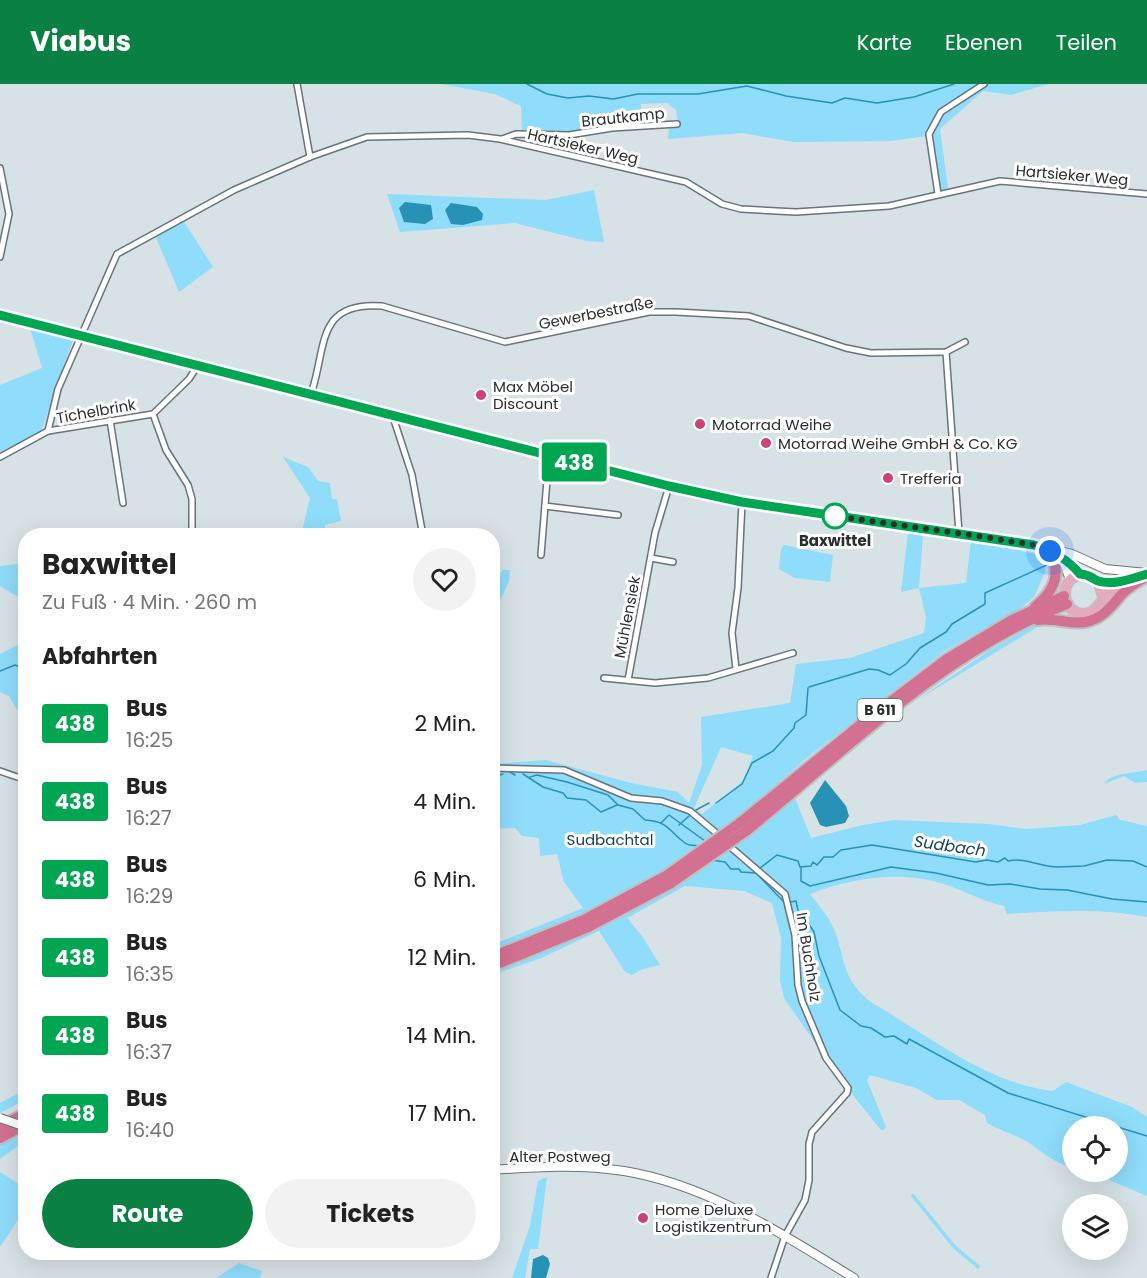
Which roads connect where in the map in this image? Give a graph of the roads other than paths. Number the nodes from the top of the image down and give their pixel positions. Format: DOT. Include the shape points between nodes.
graph roads {
  1 [pos="297,84"];
  2 [pos="984,84"];
  3 [pos="677,124"];
  4 [pos="500,139"];
  5 [pos="310,157"];
  6 [pos="0,168"];
  7 [pos="938,194"];
  8 [pos="1147,194"];
  9 [pos="3,235"];
  10 [pos="0,257"];
  11 [pos="0,315"];
  12 [pos="81,335"];
  13 [pos="966,342"];
  14 [pos="946,352"];
  15 [pos="198,365"];
  16 [pos="311,394"];
  17 [pos="153,414"];
  18 [pos="392,414"];
  19 [pos="110,420"];
  20 [pos="48,431"];
  21 [pos="549,455"];
  22 [pos="0,457"];
  23 [pos="669,486"];
  24 [pos="742,502"];
  25 [pos="123,503"];
  26 [pos="545,506"];
  27 [pos="618,515"];
  28 [pos="192,528"];
  29 [pos="422,528"];
  30 [pos="959,533"];
  31 [pos="1048,550"];
  32 [pos="541,555"];
  33 [pos="651,558"];
  34 [pos="1063,560"];
  35 [pos="673,562"];
  36 [pos="1080,574"];
  37 [pos="1147,574"];
  38 [pos="1070,580"];
  39 [pos="1098,581"];
  40 [pos="1120,582"];
  41 [pos="1103,597"];
  42 [pos="1065,600"];
  43 [pos="1030,611"];
  44 [pos="1021,626"];
  45 [pos="793,652"];
  46 [pos="736,669"];
  47 [pos="604,678"];
  48 [pos="628,680"];
  49 [pos="500,768"];
  50 [pos="0,771"];
  51 [pos="18,777"];
  52 [pos="743,827"];
  53 [pos="668,879"];
  54 [pos="500,954"];
  55 [pos="500,963"];
  56 [pos="18,1117"];
  57 [pos="0,1118"];
  58 [pos="18,1123"];
  59 [pos="0,1127"];
  60 [pos="18,1129"];
  61 [pos="0,1138"];
  62 [pos="500,1170"];
  63 [pos="785,1236"];
  64 [pos="771,1278"];
  65 [pos="854,1278"];
  1 -- 5 [label="street"];
  2 -- 7 [label="street" via="941,112 929,134"];
  3 -- 4 [label="street, Brautkamp" via="569,135 516,134"];
  4 -- 5 [label="street, Hartsieker Weg" via="468,135 367,137"];
  4 -- 7 [label="street, Hartsieker Weg" via="686,182 722,204 741,209 796,212 889,206"];
  5 -- 12 [label="street, Hartsieker Weg" via="234,190 117,254"];
  6 -- 9 [label="street" via="9,214"];
  7 -- 8 [label="street, Hartsieker Weg" via="1000,181"];
  9 -- 10 [label="street"];
  11 -- 12 [label="main road"];
  12 -- 15 [label="main road"];
  12 -- 20 [label="street, Tichelbrink" via="58,389"];
  13 -- 14 [label="street, Gewerbestraße"];
  14 -- 16 [label="street, Gewerbestraße" via="871,353 749,316 702,312 649,312 505,342 382,306 364,305 347,309 326,330"];
  14 -- 30 [label="street"];
  15 -- 16 [label="main road"];
  15 -- 17 [label="street, Tichelbrink"];
  16 -- 18 [label="main road"];
  17 -- 19 [label="street, Tichelbrink"];
  17 -- 28 [label="street" via="166,450 188,485"];
  18 -- 21 [label="main road"];
  18 -- 29 [label="street" via="412,475"];
  19 -- 20 [label="street, Tichelbrink"];
  19 -- 25 [label="street"];
  20 -- 22 [label="street, Tichelbrink"];
  21 -- 23 [label="main road"];
  21 -- 26 [label="street"];
  23 -- 24 [label="main road"];
  23 -- 33 [label="street, Mühlensiek"];
  24 -- 30 [label="main road"];
  24 -- 46 [label="street" via="732,633"];
  26 -- 27 [label="street"];
  26 -- 32 [label="street"];
  30 -- 31 [label="main road"];
  31 -- 34 [label="main road"];
  31 -- 37 [label="main road" via="1062,550 1105,569"];
  31 -- 43 [label="highway, B 611" via="1058,571 1056,581"];
  33 -- 35 [label="street, Mühlensiek"];
  33 -- 48 [label="street, Mühlensiek"];
  34 -- 36 [label="main road"];
  34 -- 38 [label="main road"];
  36 -- 38 [label="main road"];
  36 -- 39 [label="main road"];
  37 -- 40 [label="main road"];
  37 -- 44 [label="highway, B 611" via="1095,619 1074,623 1049,618"];
  38 -- 42 [label="main road"];
  39 -- 40 [label="main road"];
  39 -- 41 [label="main road"];
  40 -- 41 [label="main road"];
  41 -- 42 [label="main road" via="1090,612 1075,611"];
  42 -- 43 [label="highway, B 611"];
  42 -- 44 [label="highway, B 611"];
  43 -- 52 [label="highway, B 611" via="982,636 906,689"];
  44 -- 52 [label="highway, B 611" via="912,696"];
  45 -- 46 [label="street, Mühlensiek"];
  46 -- 48 [label="street, Mühlensiek" via="708,678"];
  47 -- 48 [label="street, Mühlensiek"];
  49 -- 63 [label="street, Im Buchholz" via="564,770 631,798 662,801 690,811 784,894 795,935 802,1001 826,1059 848,1088 848,1093 812,1132 806,1200"];
  50 -- 51 [label="street"];
  52 -- 53 [label="highway, B 611, bridge"];
  53 -- 54 [label="highway, B 611" via="584,920"];
  53 -- 55 [label="highway, B 611" via="588,927"];
  56 -- 59 [label="highway"];
  57 -- 58 [label="main road, bridge"];
  60 -- 61 [label="highway"];
  62 -- 63 [label="main road, Alter Postweg" via="544,1167 626,1171 718,1200"];
  63 -- 64 [label="street"];
  63 -- 65 [label="main road, Alter Postweg"];
}
